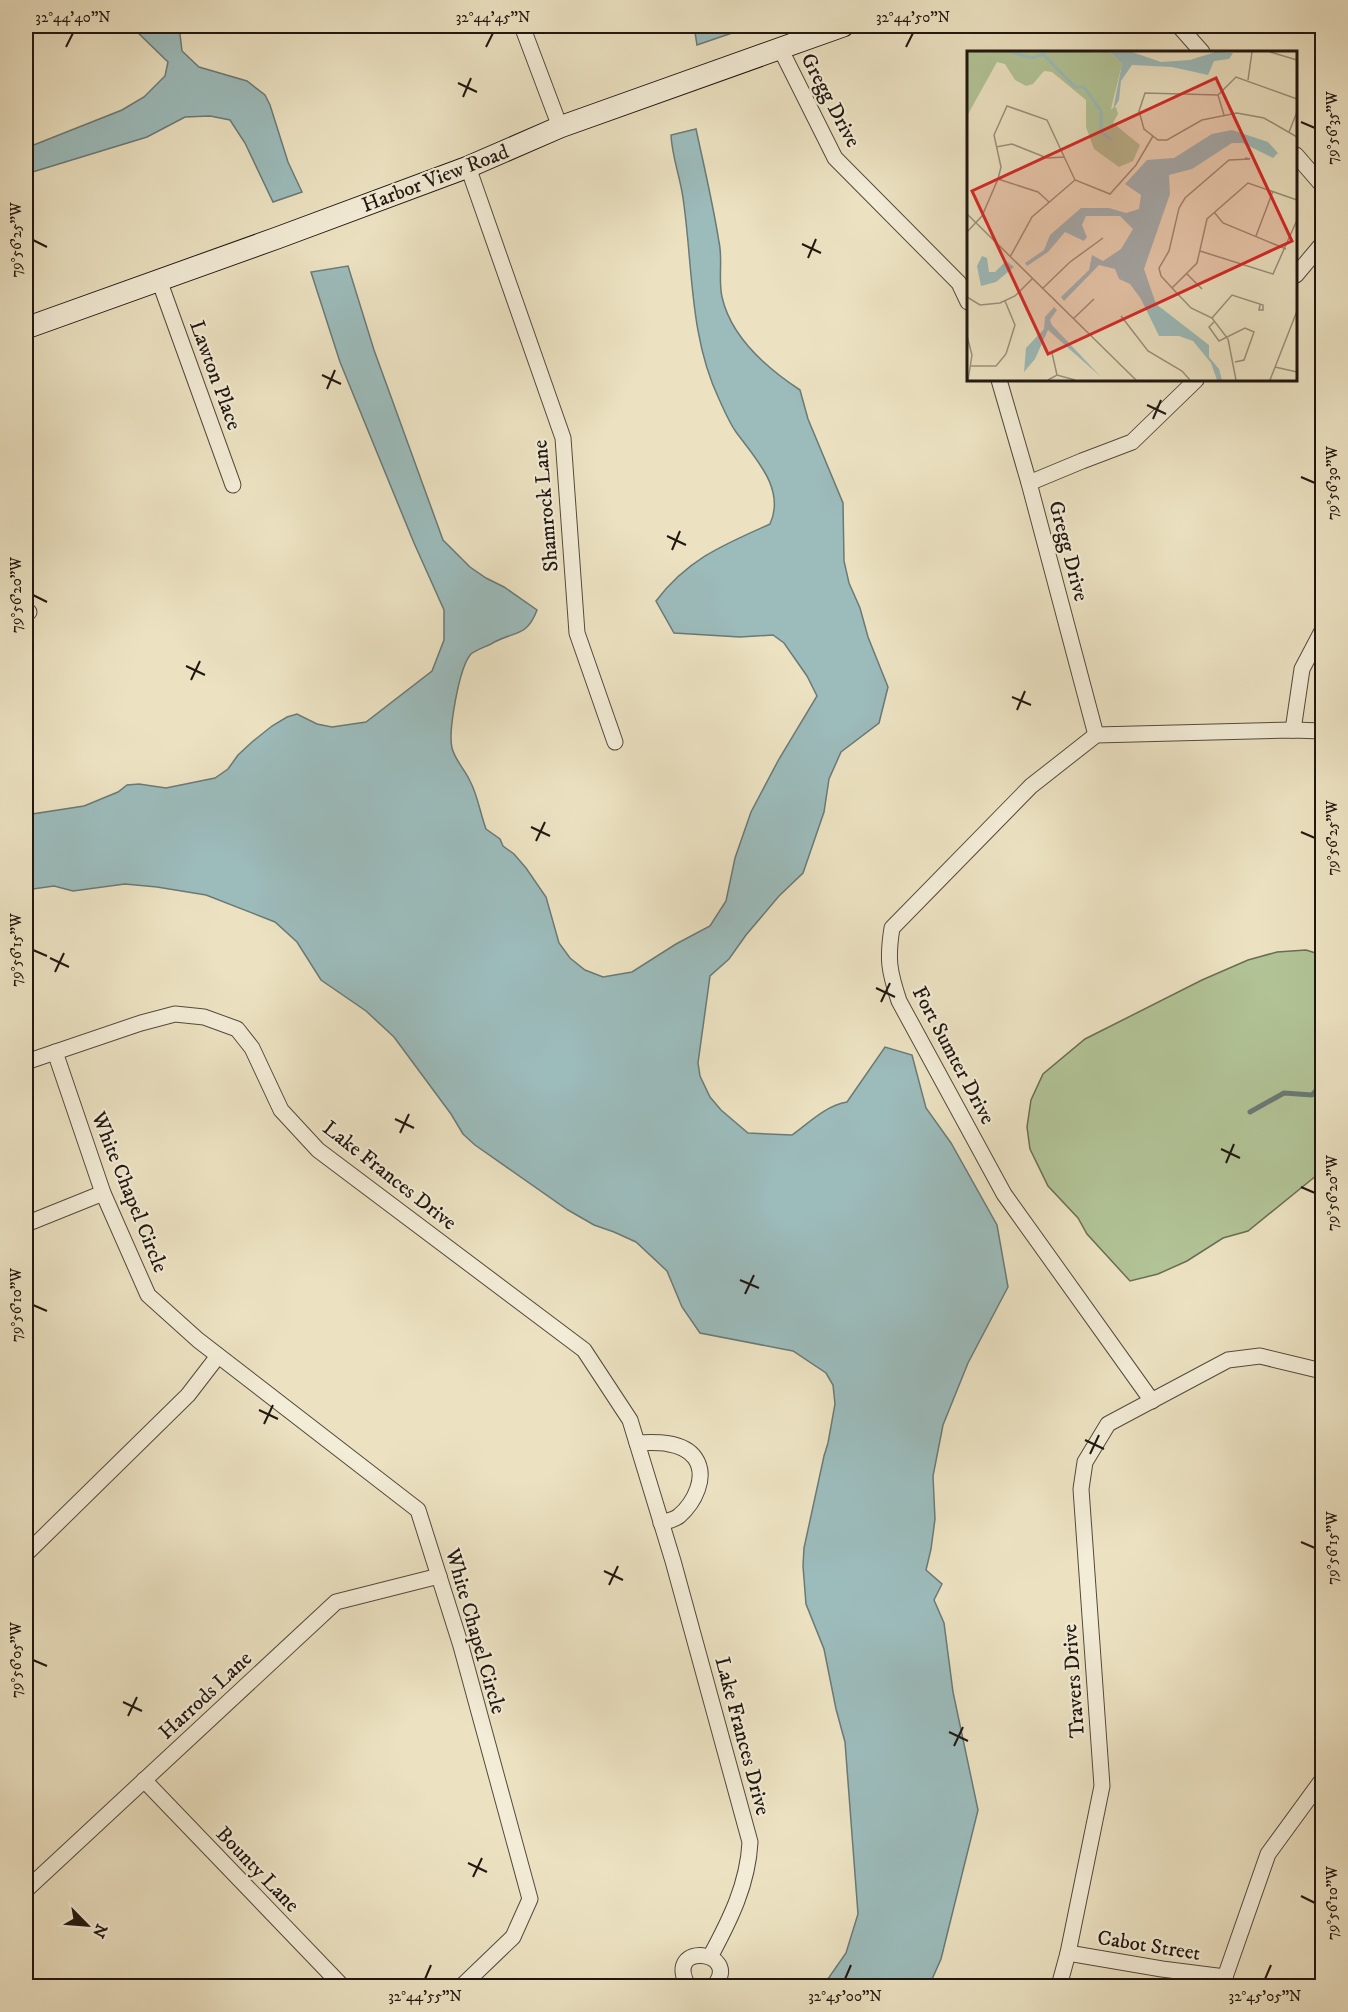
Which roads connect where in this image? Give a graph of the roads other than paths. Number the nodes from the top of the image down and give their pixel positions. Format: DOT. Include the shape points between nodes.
graph roads {
  1 [pos="522,26"];
  2 [pos="843,26"];
  3 [pos="1179,26"];
  4 [pos="780,48"];
  5 [pos="1201,51"];
  6 [pos="560,127"];
  7 [pos="1297,156"];
  8 [pos="468,167"];
  9 [pos="1323,185"];
  10 [pos="1323,244"];
  11 [pos="1297,273"];
  12 [pos="159,280"];
  13 [pos="967,298"];
  14 [pos="26,328"];
  15 [pos="999,381"];
  16 [pos="1195,381"];
  17 [pos="1029,483"];
  18 [pos="233,485"];
  19 [pos="1323,631"];
  20 [pos="1293,730"];
  21 [pos="1323,731"];
  22 [pos="1096,735"];
  23 [pos="615,742"];
  24 [pos="55,1052"];
  25 [pos="26,1062"];
  26 [pos="104,1193"];
  27 [pos="26,1224"];
  28 [pos="218,1356"];
  29 [pos="1323,1371"];
  30 [pos="1152,1401"];
  31 [pos="638,1443"];
  32 [pos="661,1523"];
  33 [pos="26,1554"];
  34 [pos="439,1576"];
  35 [pos="144,1780"];
  36 [pos="1323,1780"];
  37 [pos="26,1890"];
  38 [pos="1068,1953"];
  39 [pos="710,1957"];
  40 [pos="1226,1982"];
  41 [pos="342,1986"];
  42 [pos="462,1986"];
  43 [pos="688,1986"];
  44 [pos="714,1986"];
  45 [pos="1059,1986"];
  1 -- 6 [label="street"];
  2 -- 4 [label="main road, Harbor View Road"];
  3 -- 5 [label="street"];
  4 -- 6 [label="main road, Harbor View Road"];
  4 -- 13 [label="street, Gregg Drive" via="835,158 959,283"];
  6 -- 8 [label="main road, Harbor View Road"];
  7 -- 9 [label="street"];
  8 -- 12 [label="main road, Harbor View Road"];
  8 -- 23 [label="street, Shamrock Lane" via="562,438 577,633"];
  10 -- 11 [label="street"];
  12 -- 14 [label="main road, Harbor View Road"];
  12 -- 18 [label="street, Lawton Place"];
  15 -- 17 [label="street, Gregg Drive"];
  16 -- 17 [label="street" via="1132,442"];
  17 -- 22 [label="street, Gregg Drive"];
  19 -- 20 [label="street" via="1302,669"];
  20 -- 21 [label="street"];
  20 -- 22 [label="street"];
  22 -- 30 [label="street, Fort Sumter Drive" via="1031,786 892,928 888,951 890,975 899,1001 1004,1194"];
  24 -- 25 [label="street, Lake Frances Drive"];
  24 -- 26 [label="street, White Chapel Circle"];
  24 -- 31 [label="street, Lake Frances Drive" via="175,1014 204,1017 237,1029 252,1048 281,1110 318,1150 584,1350 630,1420"];
  26 -- 27 [label="street"];
  26 -- 28 [label="street, White Chapel Circle" via="148,1295"];
  28 -- 33 [label="street" via="188,1395"];
  28 -- 34 [label="street, White Chapel Circle" via="418,1510"];
  29 -- 30 [label="street" via="1260,1356 1228,1360"];
  30 -- 38 [label="street, Travers Drive" via="1108,1424 1085,1462 1081,1489 1102,1786"];
  31 -- 32 [label="street, Lake Frances Drive"];
  31 -- 32 [label="street" via="675,1445 694,1458 700,1472 696,1495 686,1509 677,1518"];
  32 -- 39 [label="street, Lake Frances Drive" via="750,1842 749,1862 734,1912"];
  34 -- 35 [label="street, Harrods Lane" via="336,1602"];
  34 -- 42 [label="street, White Chapel Circle" via="530,1899 513,1936"];
  35 -- 37 [label="street, Harrods Lane"];
  35 -- 41 [label="street, Bounty Lane"];
  36 -- 40 [label="street" via="1268,1854"];
  38 -- 40 [label="street, Cabot Street"];
  38 -- 45 [label="street, Travers Drive"];
  39 -- 43 [label="street" via="700,1954 690,1958 683,1977"];
  39 -- 44 [label="street" via="718,1964 720,1975"];
}
